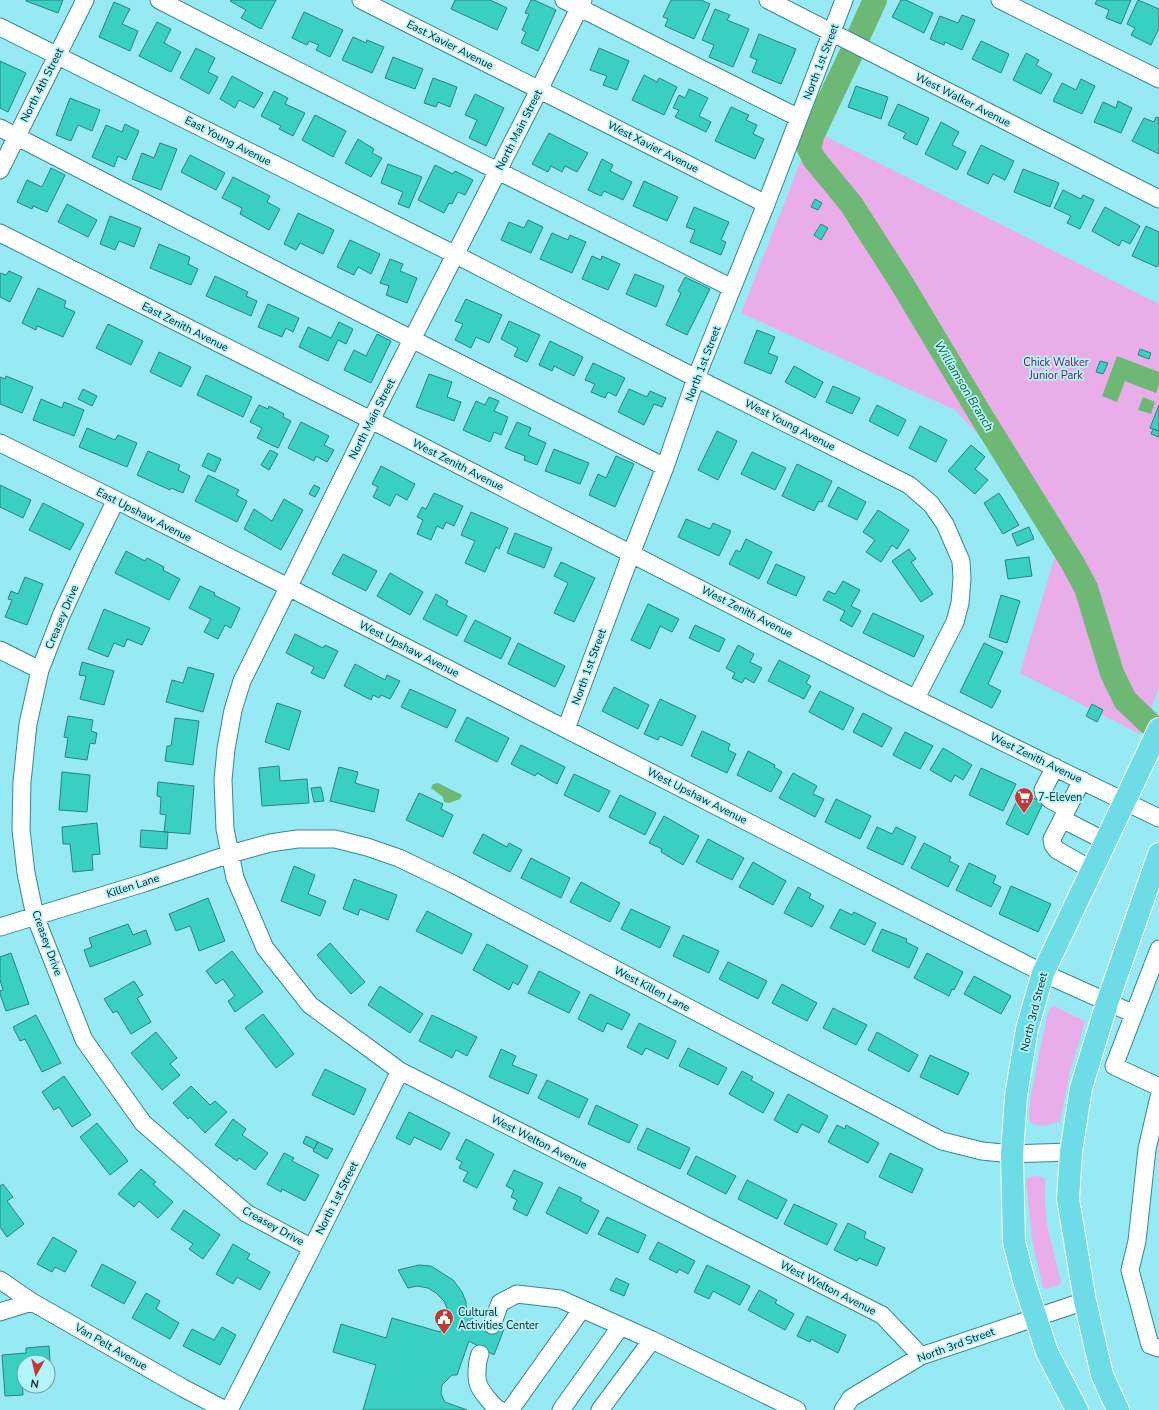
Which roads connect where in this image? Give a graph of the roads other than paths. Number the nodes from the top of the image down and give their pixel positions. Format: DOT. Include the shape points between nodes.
graph roads {
  1 [pos="85,0"];
  2 [pos="159,0"];
  3 [pos="361,0"];
  4 [pos="564,0"];
  5 [pos="768,0"];
  6 [pos="844,0"];
  7 [pos="1000,0"];
  8 [pos="581,4"];
  9 [pos="0,27"];
  10 [pos="832,33"];
  11 [pos="57,56"];
  12 [pos="1159,79"];
  13 [pos="540,90"];
  14 [pos="799,118"];
  15 [pos="0,128"];
  16 [pos="17,136"];
  17 [pos="0,170"];
  18 [pos="499,171"];
  19 [pos="1159,198"];
  20 [pos="766,204"];
  21 [pos="0,233"];
  22 [pos="456,255"];
  23 [pos="732,288"];
  24 [pos="413,339"];
  25 [pos="696,378"];
  26 [pos="371,420"];
  27 [pos="0,443"];
  28 [pos="665,467"];
  29 [pos="116,500"];
  30 [pos="631,554"];
  31 [pos="288,587"];
  32 [pos="0,650"];
  33 [pos="40,670"];
  34 [pos="916,698"];
  35 [pos="566,729"];
  36 [pos="1159,729"];
  37 [pos="1055,767"];
  38 [pos="1082,780"];
  39 [pos="1124,801"];
  40 [pos="1064,814"];
  41 [pos="1159,818"];
  42 [pos="1105,841"];
  43 [pos="230,854"];
  44 [pos="1159,854"];
  45 [pos="1092,870"];
  46 [pos="35,916"];
  47 [pos="0,927"];
  48 [pos="1159,949"];
  49 [pos="1043,973"];
  50 [pos="1107,1003"];
  51 [pos="1134,1014"];
  52 [pos="400,1071"];
  53 [pos="1159,1087"];
  54 [pos="1159,1097"];
  55 [pos="1155,1136"];
  56 [pos="1071,1152"];
  57 [pos="1012,1154"];
  58 [pos="312,1248"];
  59 [pos="0,1280"];
  60 [pos="1085,1301"];
  61 [pos="32,1302"];
  62 [pos="582,1309"];
  63 [pos="0,1312"];
  64 [pos="1036,1318"];
  65 [pos="492,1325"];
  66 [pos="621,1326"];
  67 [pos="652,1340"];
  68 [pos="1159,1348"];
  69 [pos="480,1354"];
  70 [pos="922,1356"];
  71 [pos="227,1410"];
  72 [pos="500,1410"];
  73 [pos="510,1410"];
  74 [pos="562,1410"];
  75 [pos="600,1410"];
  76 [pos="797,1410"];
  77 [pos="843,1410"];
  78 [pos="1077,1410"];
  79 [pos="1118,1410"];
  1 -- 11 [label="street, North 4th Street"];
  2 -- 18 [label="street"];
  3 -- 13 [label="street, East Xavier Avenue"];
  4 -- 8 [label="street"];
  5 -- 10 [label="street, West Walker Avenue"];
  6 -- 10 [label="street, North 1st Street"];
  7 -- 12 [label="street"];
  8 -- 13 [label="street, North Main Street"];
  8 -- 14 [label="street"];
  9 -- 11 [label="street, East Young Avenue"];
  10 -- 14 [label="street, North 1st Street"];
  10 -- 19 [label="street, West Walker Avenue"];
  11 -- 16 [label="street, North 4th Street"];
  11 -- 22 [label="street, East Young Avenue"];
  13 -- 18 [label="street, North Main Street"];
  13 -- 20 [label="street, West Xavier Avenue"];
  14 -- 20 [label="street, North 1st Street"];
  15 -- 16 [label="street"];
  16 -- 17 [label="street, North 4th Street"];
  16 -- 24 [label="street"];
  18 -- 22 [label="street, North Main Street"];
  18 -- 23 [label="street"];
  20 -- 23 [label="street, North 1st Street"];
  21 -- 26 [label="street, East Zenith Avenue"];
  22 -- 24 [label="street, North Main Street"];
  22 -- 25 [label="street, West Young Avenue"];
  23 -- 25 [label="street, North 1st Street"];
  24 -- 26 [label="street, North Main Street"];
  24 -- 28 [label="street"];
  25 -- 28 [label="street, North 1st Street"];
  25 -- 34 [label="street, West Young Avenue" via="909,485 931,504 945,524 961,561 960,603 955,622"];
  26 -- 30 [label="street, West Zenith Avenue"];
  26 -- 31 [label="street, North Main Street"];
  27 -- 29 [label="street, East Upshaw Avenue"];
  28 -- 30 [label="street, North 1st Street"];
  29 -- 31 [label="street, East Upshaw Avenue"];
  29 -- 33 [label="street, Creasey Drive" via="61,616"];
  30 -- 34 [label="street, West Zenith Avenue"];
  30 -- 35 [label="street, North 1st Street"];
  31 -- 35 [label="street, West Upshaw Avenue"];
  31 -- 43 [label="street, North Main Street" via="242,681 233,710 223,780 225,829"];
  32 -- 33 [label="street"];
  33 -- 46 [label="street, Creasey Drive" via="28,724 22,782 21,830"];
  34 -- 37 [label="street, West Zenith Avenue"];
  35 -- 49 [label="street, West Upshaw Avenue"];
  36 -- 39 [label="main road, North 3rd Street"];
  37 -- 38 [label="street, West Zenith Avenue"];
  37 -- 40 [label="street" via="1043,790"];
  38 -- 39 [label="street, West Zenith Avenue"];
  38 -- 40 [label="street"];
  39 -- 41 [label="street, West Zenith Avenue"];
  39 -- 42 [label="main road, North 3rd Street"];
  40 -- 42 [label="street"];
  40 -- 45 [label="street" via="1052,839 1053,845 1057,850"];
  42 -- 45 [label="main road, North 3rd Street"];
  43 -- 46 [label="street, Killen Lane"];
  43 -- 52 [label="street, West Welton Avenue" via="235,878 265,948 310,1005"];
  43 -- 57 [label="street, West Killen Lane" via="297,839 335,839 399,858 454,884 942,1141 982,1151"];
  44 -- 50 [label="main road"];
  45 -- 49 [label="main road, North 3rd Street"];
  46 -- 47 [label="street, Killen Lane"];
  46 -- 58 [label="street, Creasey Drive" via="84,1040 142,1123 246,1213"];
  48 -- 51 [label="street"];
  49 -- 50 [label="street, West Upshaw Avenue"];
  49 -- 57 [label="main road, North 3rd Street" via="1028,1029 1016,1096"];
  50 -- 51 [label="street, West Upshaw Avenue"];
  50 -- 56 [label="main road" via="1081,1088"];
  51 -- 53 [label="street" via="1114,1066"];
  52 -- 58 [label="street, North 1st Street"];
  52 -- 70 [label="street, West Welton Avenue" via="882,1316"];
  54 -- 55 [label="street"];
  55 -- 68 [label="street" via="1147,1149 1137,1241 1130,1270 1150,1345"];
  56 -- 57 [label="street, West Killen Lane"];
  56 -- 60 [label="main road" via="1068,1199"];
  57 -- 64 [label="main road, North 3rd Street" via="1014,1242"];
  58 -- 71 [label="street, North 1st Street"];
  59 -- 61 [label="street, Van Pelt Avenue"];
  60 -- 64 [label="street, North 3rd Street"];
  60 -- 79 [label="main road" via="1102,1376"];
  61 -- 63 [label="street"];
  61 -- 71 [label="street, Van Pelt Avenue" via="183,1388"];
  62 -- 65 [label="street" via="560,1299 517,1294 500,1303"];
  62 -- 66 [label="street"];
  62 -- 73 [label="street"];
  64 -- 70 [label="street, North 3rd Street"];
  64 -- 78 [label="main road, North 3rd Street" via="1047,1352"];
  66 -- 67 [label="street"];
  66 -- 74 [label="street"];
  67 -- 75 [label="street"];
  67 -- 76 [label="street"];
  69 -- 72 [label="street" via="478,1384 495,1408"];
  70 -- 77 [label="street, North 3rd Street" via="851,1398"];
}
